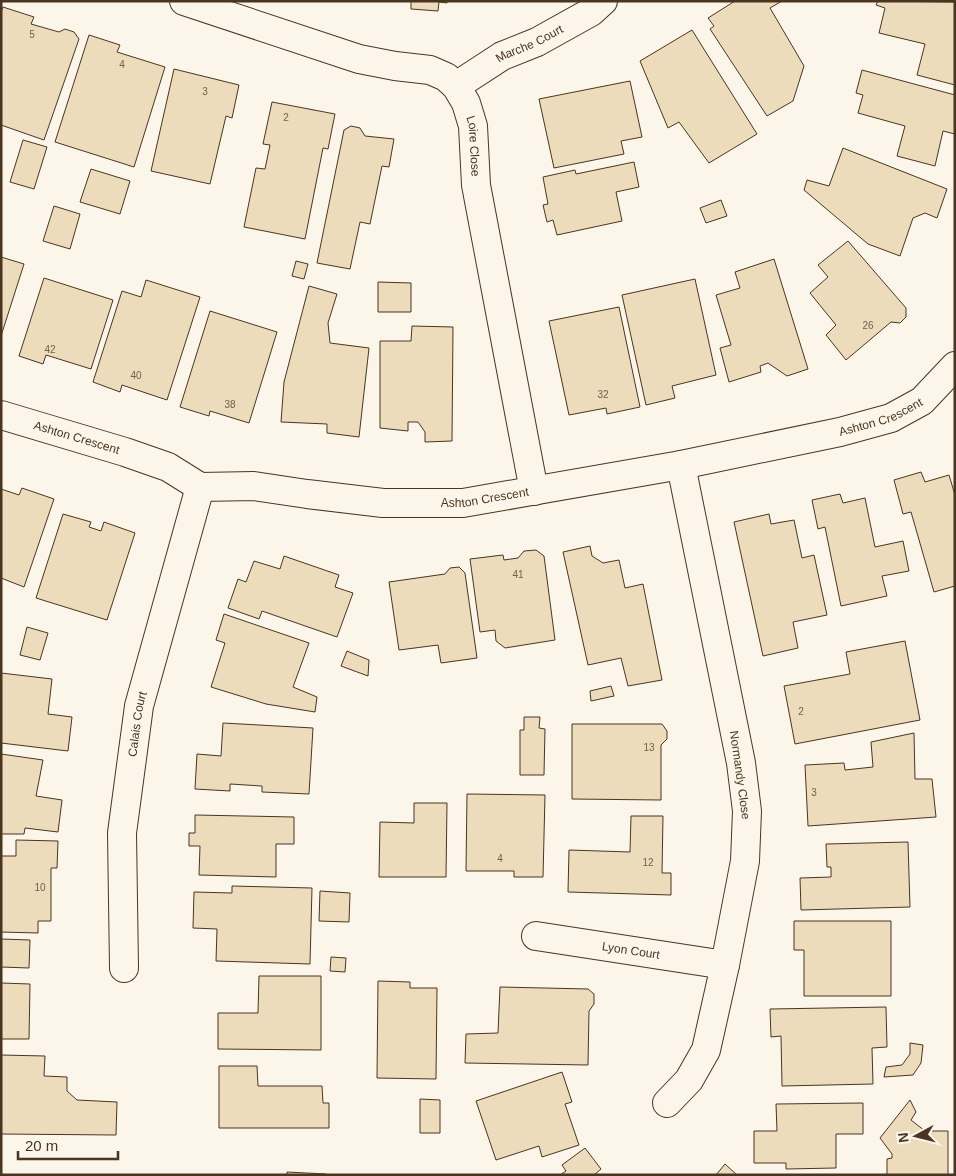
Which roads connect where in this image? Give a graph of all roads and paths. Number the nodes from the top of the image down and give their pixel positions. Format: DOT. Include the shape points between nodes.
graph roads {
  1 [pos="184,1"];
  2 [pos="603,1"];
  3 [pos="456,86"];
  4 [pos="954,368"];
  5 [pos="1,415"];
  6 [pos="681,465"];
  7 [pos="200,487"];
  8 [pos="534,491"];
  9 [pos="536,936"];
  10 [pos="726,965"];
  11 [pos="124,968"];
  12 [pos="667,1103"];
  1 -- 3 [label="street, Loire Close" via="359,59 430,70"];
  2 -- 3 [label="street, Marche Court" via="591,12 538,42 502,56"];
  3 -- 8 [label="street, Loire Close" via="466,103 473,126 476,185"];
  4 -- 6 [label="street, Ashton Crescent" via="922,401 891,418 840,432"];
  5 -- 7 [label="street, Ashton Crescent" via="168,467"];
  6 -- 8 [label="street, Ashton Crescent"];
  6 -- 10 [label="street, Normandy Close" via="747,812 745,861"];
  7 -- 8 [label="street, Ashton Crescent" via="254,486 383,503 463,503"];
  7 -- 11 [label="street, Calais Court" via="139,706 122,833"];
  9 -- 10 [label="street, Lyon Court"];
  10 -- 12 [label="street, Normandy Close" via="706,1050 689,1080"];
}
